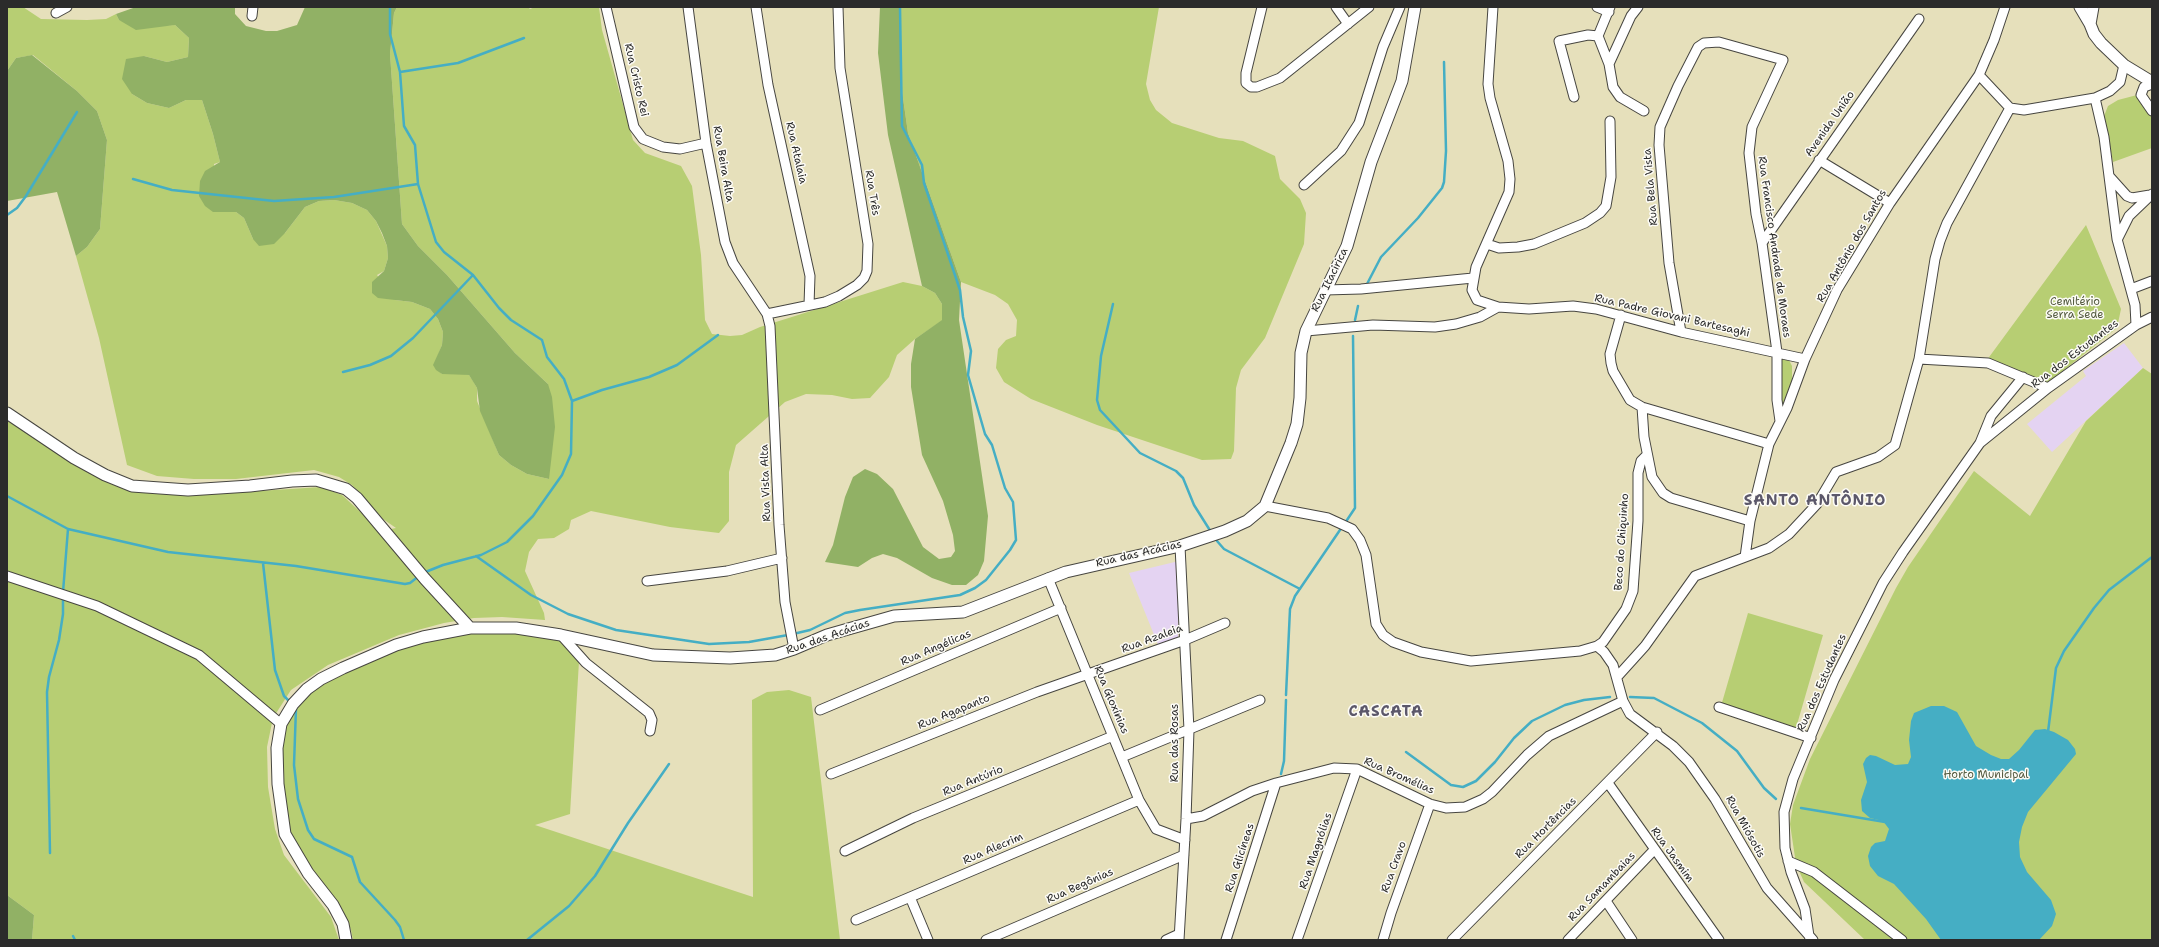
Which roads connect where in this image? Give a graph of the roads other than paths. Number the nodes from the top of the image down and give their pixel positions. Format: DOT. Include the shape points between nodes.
graph roads {
  1 [pos="67,7"];
  2 [pos="606,7"];
  3 [pos="688,7"];
  4 [pos="756,7"];
  5 [pos="838,7"];
  6 [pos="1262,7"];
  7 [pos="1336,7"];
  8 [pos="1369,7"];
  9 [pos="1400,7"];
  10 [pos="1415,7"];
  11 [pos="1493,7"];
  12 [pos="1597,7"];
  13 [pos="1638,7"];
  14 [pos="2005,7"];
  15 [pos="2080,7"];
  16 [pos="2093,7"];
  17 [pos="1609,10"];
  18 [pos="56,13"];
  19 [pos="1919,19"];
  20 [pos="1348,24"];
  21 [pos="2090,24"];
  22 [pos="1598,36"];
  23 [pos="1784,60"];
  24 [pos="1609,64"];
  25 [pos="2124,65"];
  26 [pos="1979,75"];
  27 [pos="2152,83"];
  28 [pos="1574,97"];
  29 [pos="2095,98"];
  30 [pos="2010,108"];
  31 [pos="1644,111"];
  32 [pos="2152,111"];
  33 [pos="1610,121"];
  34 [pos="706,143"];
  35 [pos="1819,160"];
  36 [pos="2109,176"];
  37 [pos="1304,185"];
  38 [pos="2151,194"];
  39 [pos="1890,203"];
  40 [pos="2117,239"];
  41 [pos="1762,243"];
  42 [pos="1486,244"];
  43 [pos="1473,278"];
  44 [pos="2152,281"];
  45 [pos="2131,289"];
  46 [pos="1326,290"];
  47 [pos="809,305"];
  48 [pos="1498,307"];
  49 [pos="767,314"];
  50 [pos="1621,315"];
  51 [pos="2152,317"];
  52 [pos="2136,325"];
  53 [pos="1306,331"];
  54 [pos="1681,332"];
  55 [pos="1777,352"];
  56 [pos="1805,359"];
  57 [pos="1919,359"];
  58 [pos="2023,377"];
  59 [pos="2048,388"];
  60 [pos="1642,407"];
  61 [pos="7,413"];
  62 [pos="1780,421"];
  63 [pos="1980,443"];
  64 [pos="1769,444"];
  65 [pos="1647,455"];
  66 [pos="1265,506"];
  67 [pos="1750,521"];
  68 [pos="1180,546"];
  69 [pos="1745,557"];
  70 [pos="782,558"];
  71 [pos="7,576"];
  72 [pos="1048,578"];
  73 [pos="647,581"];
  74 [pos="1061,608"];
  75 [pos="1225,623"];
  76 [pos="470,628"];
  77 [pos="560,635"];
  78 [pos="1185,640"];
  79 [pos="1597,646"];
  80 [pos="794,649"];
  81 [pos="1086,674"];
  82 [pos="1617,677"];
  83 [pos="1260,700"];
  84 [pos="1623,701"];
  85 [pos="1719,707"];
  86 [pos="820,710"];
  87 [pos="281,724"];
  88 [pos="1189,730"];
  89 [pos="650,731"];
  90 [pos="1657,732"];
  91 [pos="1113,736"];
  92 [pos="1811,738"];
  93 [pos="1122,757"];
  94 [pos="1356,769"];
  95 [pos="831,774"];
  96 [pos="1276,783"];
  97 [pos="1608,783"];
  98 [pos="1139,800"];
  99 [pos="1430,804"];
  100 [pos="1186,819"];
  101 [pos="1185,840"];
  102 [pos="1654,850"];
  103 [pos="845,851"];
  104 [pos="1184,855"];
  105 [pos="1788,861"];
  106 [pos="910,897"];
  107 [pos="1606,901"];
  108 [pos="856,920"];
  109 [pos="1179,937"];
  110 [pos="1811,938"];
  111 [pos="1455,939"];
  112 [pos="346,940"];
  113 [pos="928,940"];
  114 [pos="986,940"];
  115 [pos="1166,940"];
  116 [pos="1226,940"];
  117 [pos="1297,940"];
  118 [pos="1383,940"];
  119 [pos="1568,940"];
  120 [pos="1632,940"];
  121 [pos="1719,940"];
  122 [pos="1902,940"];
  1 -- 18 [label="street"];
  2 -- 34 [label="street, Rua Cristo Rei" via="634,127 643,139 663,147 680,149"];
  3 -- 34 [label="street, Rua Beira Alta"];
  4 -- 47 [label="street, Rua Atalaia" via="768,85 809,269"];
  5 -- 47 [label="street, Rua Três" via="840,68 868,244 868,260 864,278 857,285 832,299"];
  6 -- 20 [label="street" via="1246,73 1246,83 1251,87 1280,78"];
  7 -- 20 [label="street"];
  8 -- 20 [label="street"];
  9 -- 37 [label="street" via="1358,123 1341,151"];
  10 -- 46 [label="street, Rua Itacirica" via="1402,81 1371,162 1347,246"];
  11 -- 42 [label="street" via="1488,84 1508,161 1510,179 1509,192"];
  12 -- 17 [label="street"];
  13 -- 24 [label="street" via="1630,16"];
  14 -- 26 [label="street, Rua Antônio dos Santos"];
  15 -- 21 [label="street"];
  16 -- 21 [label="street"];
  17 -- 22 [label="street"];
  19 -- 35 [label="street, Avenida União"];
  21 -- 25 [label="street" via="2101,43"];
  22 -- 24 [label="street"];
  22 -- 28 [label="street" via="1588,35 1559,41"];
  23 -- 41 [label="street, Rua Francisco Andrade de Moraes" via="1752,127 1750,137 1749,152 1756,214"];
  23 -- 54 [label="street, Rua Bela Vista" via="1719,42 1704,43 1698,47 1660,128 1669,263"];
  24 -- 31 [label="street" via="1615,93"];
  25 -- 27 [label="street"];
  25 -- 29 [label="street" via="2120,82 2110,91"];
  26 -- 30 [label="street"];
  26 -- 39 [label="street, Rua Antônio dos Santos"];
  27 -- 32 [label="street" via="2144,87 2141,95"];
  29 -- 30 [label="street" via="2024,110"];
  29 -- 36 [label="street, Rua dos Estudantes" via="2104,136"];
  30 -- 57 [label="street" via="1944,229 1935,259"];
  33 -- 42 [label="street" via="1611,184 1606,206 1600,213 1586,223 1534,244 1499,248"];
  34 -- 49 [label="street, Rua Beira Alta" via="725,242 741,278"];
  35 -- 39 [label="street"];
  35 -- 41 [label="street, Avenida União"];
  36 -- 38 [label="street" via="2127,196 2132,198"];
  36 -- 40 [label="street, Rua dos Estudantes"];
  38 -- 40 [label="street" via="2127,219"];
  39 -- 56 [label="street, Rua Antônio dos Santos" via="1837,290"];
  40 -- 45 [label="street, Rua dos Estudantes"];
  41 -- 55 [label="street, Rua Francisco Andrade de Moraes"];
  42 -- 43 [label="street"];
  43 -- 46 [label="street"];
  43 -- 48 [label="street, Rua Padre Giovani Bartesaghi" via="1472,290 1477,300"];
  44 -- 45 [label="street"];
  45 -- 52 [label="street, Rua dos Estudantes"];
  46 -- 53 [label="street, Rua Itacirica"];
  47 -- 49 [label="street, Rua Três"];
  48 -- 50 [label="street, Rua Padre Giovani Bartesaghi" via="1581,307"];
  48 -- 53 [label="street" via="1474,319 1435,327 1373,325"];
  49 -- 70 [label="street, Rua Vista Alta" via="770,326"];
  50 -- 54 [label="street, Rua Padre Giovani Bartesaghi"];
  50 -- 60 [label="street" via="1610,354 1611,363 1626,394"];
  51 -- 52 [label="street"];
  52 -- 59 [label="street, Rua dos Estudantes"];
  53 -- 66 [label="street, Rua Itacirica" via="1301,353 1300,398 1296,424 1291,443"];
  54 -- 55 [label="street, Rua Padre Giovani Bartesaghi"];
  55 -- 56 [label="street, Rua Padre Giovani Bartesaghi"];
  55 -- 62 [label="street, Rua Francisco Andrade de Moraes" via="1777,400"];
  56 -- 62 [label="street, Rua Antônio dos Santos"];
  57 -- 58 [label="street" via="1988,363"];
  57 -- 69 [label="street" via="1895,445 1878,457 1836,472 1817,504 1789,534 1769,548"];
  58 -- 59 [label="street"];
  58 -- 63 [label="street, Rua dos Estudantes" via="1991,416"];
  59 -- 63 [label="street, Rua dos Estudantes"];
  60 -- 64 [label="street"];
  60 -- 65 [label="street"];
  61 -- 76 [label="street" via="74,458 132,486 188,490 316,480 341,487 357,498"];
  62 -- 64 [label="street, Rua Antônio dos Santos"];
  63 -- 92 [label="street, Rua dos Estudantes" via="1920,526 1883,583 1837,673"];
  64 -- 67 [label="street, Rua Antônio dos Santos"];
  65 -- 67 [label="street" via="1652,477 1663,493 1678,500"];
  65 -- 79 [label="street, Beco do Chiquinho" via="1641,461 1638,473 1638,521 1633,591 1626,609 1603,642"];
  66 -- 68 [label="street, Rua das Acácias" via="1247,520 1224,531"];
  66 -- 79 [label="street" via="1328,518 1352,529 1366,555 1376,624 1383,635 1393,642 1421,652 1471,662 1580,651"];
  67 -- 69 [label="street, Rua Antônio dos Santos"];
  68 -- 72 [label="street, Rua das Acácias" via="1086,566"];
  68 -- 78 [label="street, Rua das Rosas"];
  69 -- 82 [label="street" via="1695,576 1645,646"];
  70 -- 73 [label="street" via="727,571"];
  70 -- 80 [label="street, Rua Vista Alta" via="785,602"];
  71 -- 87 [label="street" via="97,606 199,655"];
  72 -- 74 [label="street, Rua Gloxínias"];
  72 -- 80 [label="street, Rua das Acácias" via="963,612 894,616 827,635"];
  74 -- 81 [label="street, Rua Gloxínias"];
  74 -- 86 [label="street, Rua Angélicas"];
  75 -- 78 [label="street, Rua Azaleia"];
  76 -- 77 [label="street, Rua das Acácias" via="516,628"];
  76 -- 87 [label="street, Rua das Acácias" via="403,643 321,679 293,704"];
  77 -- 80 [label="street, Rua das Acácias" via="653,655 693,658 752,658"];
  77 -- 89 [label="street" via="586,663 649,713 652,720"];
  78 -- 81 [label="street, Rua Azaleia"];
  78 -- 88 [label="street, Rua das Rosas"];
  79 -- 82 [label="street" via="1608,656"];
  81 -- 91 [label="street, Rua Gloxínias"];
  81 -- 95 [label="street, Rua Agapanto"];
  82 -- 84 [label="street"];
  83 -- 88 [label="street"];
  84 -- 90 [label="street" via="1630,714"];
  84 -- 99 [label="street, Rua Bromélias" via="1549,736 1479,802 1456,809"];
  85 -- 92 [label="street"];
  87 -- 112 [label="street" via="277,748 278,784 285,834 308,873 333,905 343,924"];
  88 -- 93 [label="street"];
  88 -- 100 [label="street, Rua das Rosas"];
  90 -- 97 [label="street, Rua Hortências"];
  90 -- 110 [label="street, Rua Miósotis" via="1689,762 1715,799 1767,888"];
  91 -- 93 [label="street, Rua Gloxínias"];
  91 -- 103 [label="street, Rua Antúrio" via="920,816"];
  92 -- 105 [label="street, Rua dos Estudantes" via="1793,779 1784,812"];
  93 -- 98 [label="street, Rua Gloxínias"];
  94 -- 96 [label="street, Rua Bromélias" via="1334,768"];
  94 -- 99 [label="street, Rua Bromélias"];
  94 -- 117 [label="street, Rua Magnólias"];
  96 -- 100 [label="street, Rua Bromélias" via="1252,791 1203,816"];
  96 -- 116 [label="street, Rua Glicíneas"];
  97 -- 102 [label="street, Rua Jasmim"];
  97 -- 111 [label="street, Rua Hortências"];
  98 -- 101 [label="street, Rua Gloxínias" via="1156,829"];
  98 -- 106 [label="street, Rua Alecrim"];
  99 -- 118 [label="street, Rua Cravo"];
  100 -- 101 [label="street, Rua das Rosas"];
  101 -- 104 [label="street, Rua das Rosas"];
  102 -- 107 [label="street, Rua Samambaias"];
  102 -- 121 [label="street, Rua Jasmim"];
  104 -- 109 [label="street, Rua das Rosas"];
  104 -- 114 [label="street, Rua Begônias"];
  105 -- 110 [label="street, Rua dos Estudantes" via="1805,909"];
  105 -- 122 [label="street" via="1814,872"];
  106 -- 108 [label="street, Rua Alecrim"];
  106 -- 113 [label="street"];
  107 -- 119 [label="street, Rua Samambaias"];
  107 -- 120 [label="street"];
  109 -- 115 [label="street"];
}
